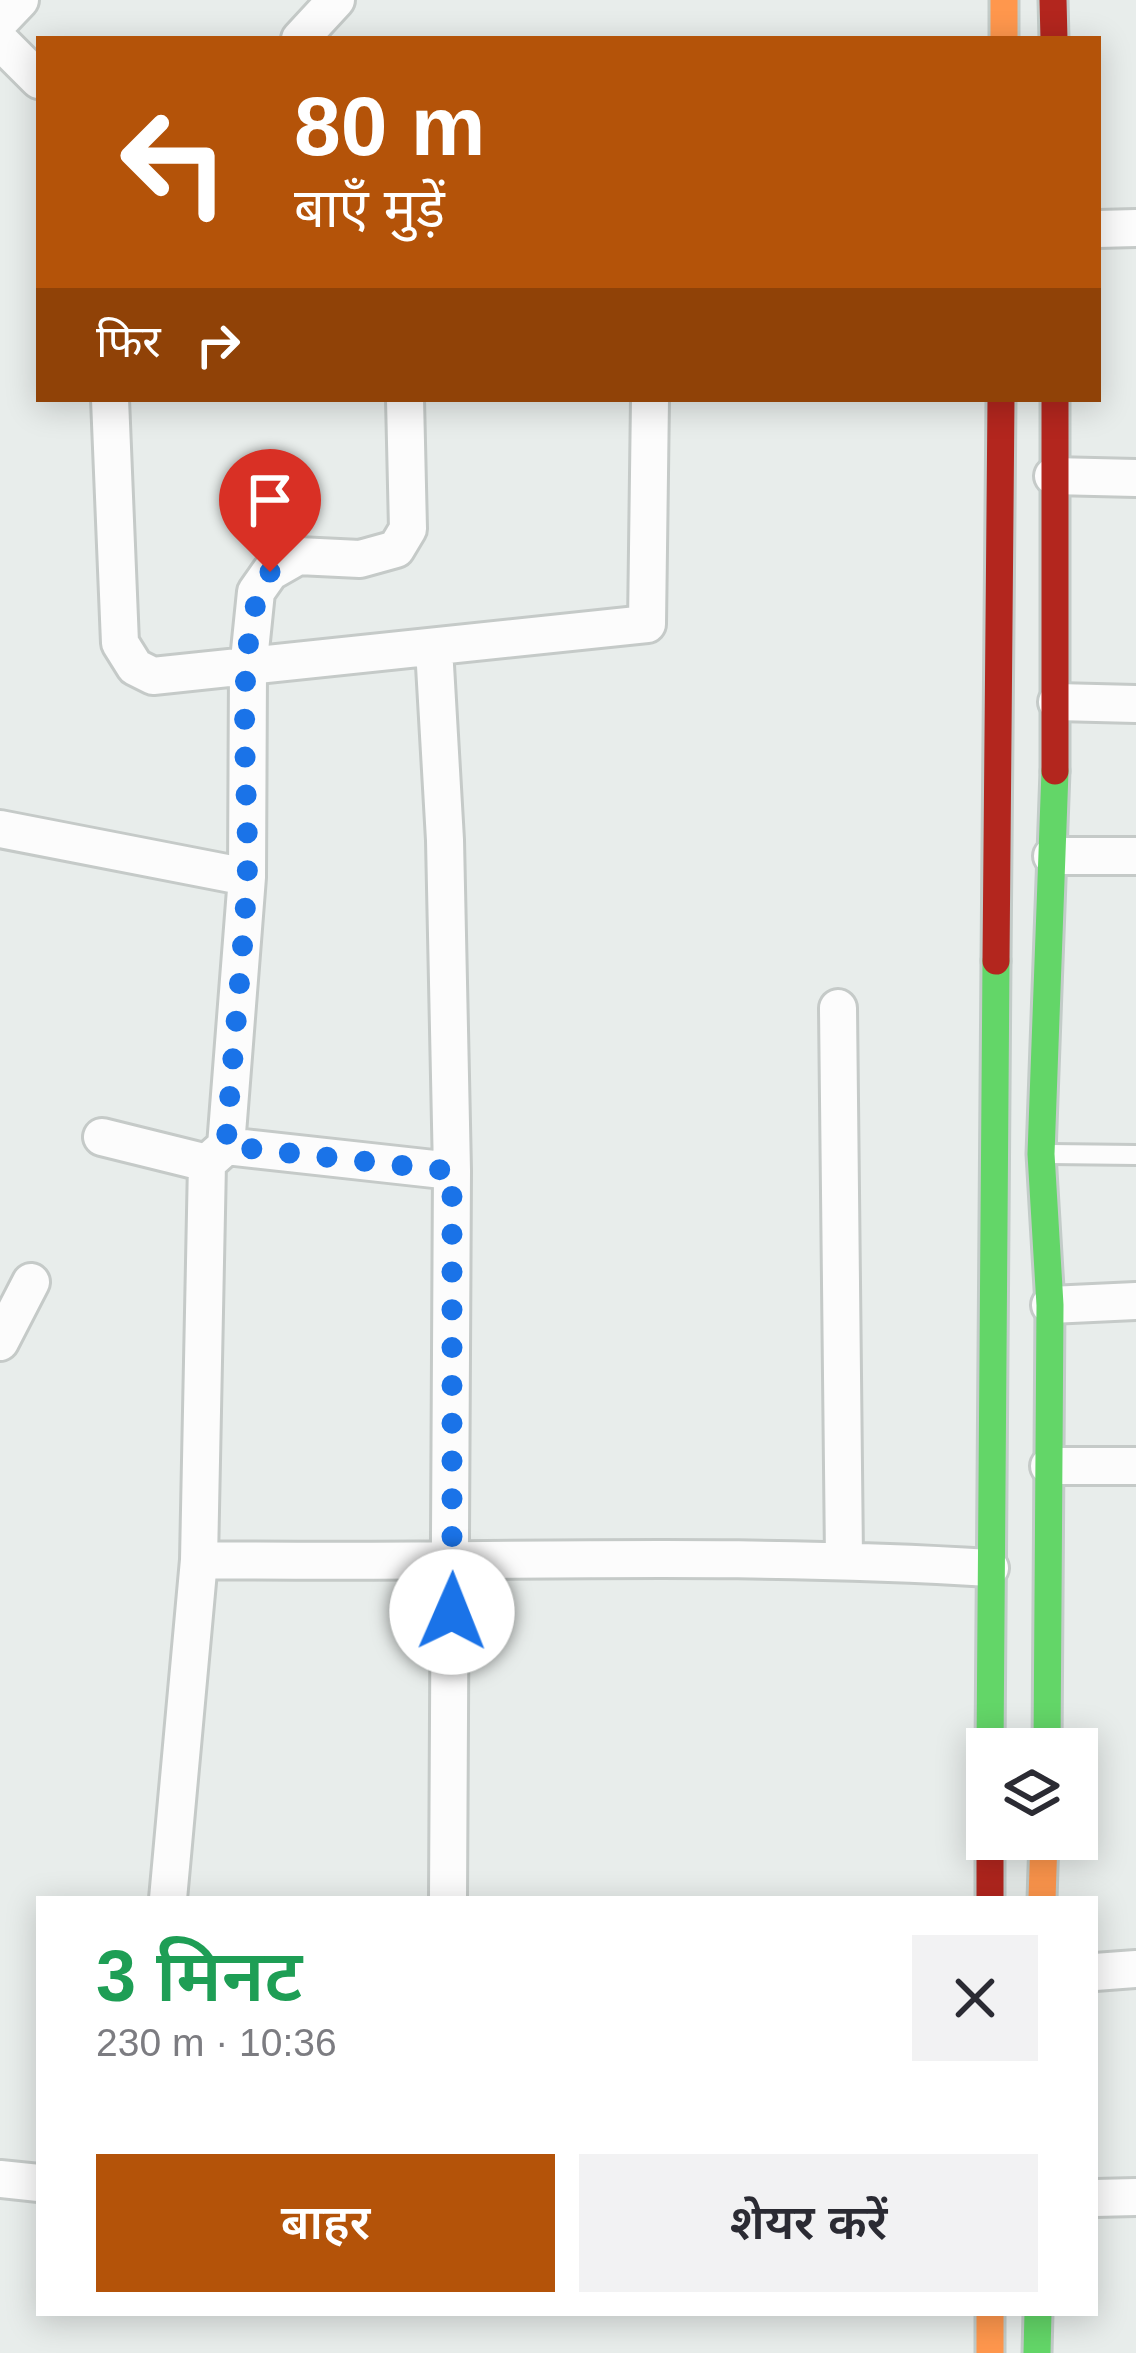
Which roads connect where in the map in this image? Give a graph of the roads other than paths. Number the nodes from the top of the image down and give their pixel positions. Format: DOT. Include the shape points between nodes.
graph roads {
  1 [pos="20,0"];
  2 [pos="336,0"];
  3 [pos="1004,0"];
  4 [pos="1053,0"];
  5 [pos="0,21"];
  6 [pos="303,36"];
  7 [pos="1004,36"];
  8 [pos="1054,36"];
  9 [pos="0,41"];
  10 [pos="36,77"];
  11 [pos="1136,228"];
  12 [pos="1101,230"];
  13 [pos="110,402"];
  14 [pos="405,402"];
  15 [pos="650,402"];
  16 [pos="1001,402"];
  17 [pos="1054,402"];
  18 [pos="1053,476"];
  19 [pos="1136,478"];
  20 [pos="434,648"];
  21 [pos="248,670"];
  22 [pos="1057,702"];
  23 [pos="1136,704"];
  24 [pos="0,830"];
  25 [pos="1052,856"];
  26 [pos="1136,856"];
  27 [pos="247,877"];
  28 [pos="838,1008"];
  29 [pos="102,1137"];
  30 [pos="216,1154"];
  31 [pos="1041,1154"];
  32 [pos="1136,1155"];
  33 [pos="452,1171"];
  34 [pos="31,1282"];
  35 [pos="1136,1301"];
  36 [pos="1050,1305"];
  37 [pos="0,1342"];
  38 [pos="1049,1466"];
  39 [pos="1136,1466"];
  40 [pos="844,1558"];
  41 [pos="199,1560"];
  42 [pos="453,1564"];
  43 [pos="990,1568"];
  44 [pos="990,1728"];
  45 [pos="1047,1728"];
  46 [pos="990,1860"];
  47 [pos="1043,1860"];
  48 [pos="168,1896"];
  49 [pos="448,1896"];
  50 [pos="990,1896"];
  51 [pos="1042,1896"];
  52 [pos="1136,1969"];
  53 [pos="1098,1972"];
  54 [pos="0,2179"];
  55 [pos="36,2183"];
  56 [pos="1136,2197"];
  57 [pos="1098,2198"];
  58 [pos="990,2316"];
  59 [pos="1038,2316"];
  60 [pos="990,2353"];
  61 [pos="1037,2353"];
  1 -- 5 [label="street"];
  2 -- 6 [label="street"];
  3 -- 7 [label="main road"];
  4 -- 8 [label="main road"];
  9 -- 10 [label="street"];
  11 -- 12 [label="street"];
  13 -- 21 [label="street" via="120,643 135,667 153,676"];
  14 -- 21 [label="street" via="408,529 396,549 360,559 298,556 270,572 256,592"];
  15 -- 20 [label="street" via="646,624"];
  16 -- 43 [label="main road"];
  17 -- 18 [label="main road"];
  18 -- 19 [label="street"];
  18 -- 22 [label="main road"];
  20 -- 21 [label="street"];
  20 -- 33 [label="street"];
  21 -- 27 [label="street"];
  22 -- 23 [label="street"];
  22 -- 25 [label="main road"];
  24 -- 27 [label="street"];
  25 -- 26 [label="street"];
  25 -- 31 [label="main road"];
  27 -- 30 [label="street"];
  28 -- 40 [label="street"];
  29 -- 30 [label="street"];
  30 -- 33 [label="street"];
  30 -- 41 [label="street"];
  31 -- 32 [label="lane"];
  31 -- 36 [label="main road"];
  33 -- 42 [label="street"];
  34 -- 37 [label="street"];
  35 -- 36 [label="street"];
  36 -- 38 [label="main road"];
  38 -- 39 [label="street"];
  38 -- 45 [label="main road"];
  40 -- 42 [label="street"];
  40 -- 43 [label="street"];
  41 -- 42 [label="street"];
  41 -- 48 [label="street"];
  42 -- 49 [label="street"];
  43 -- 44 [label="main road"];
  46 -- 50 [label="main road"];
  47 -- 51 [label="main road"];
  52 -- 53 [label="street"];
  54 -- 55 [label="street"];
  56 -- 57 [label="street"];
  58 -- 60 [label="main road"];
  59 -- 61 [label="main road"];
}
